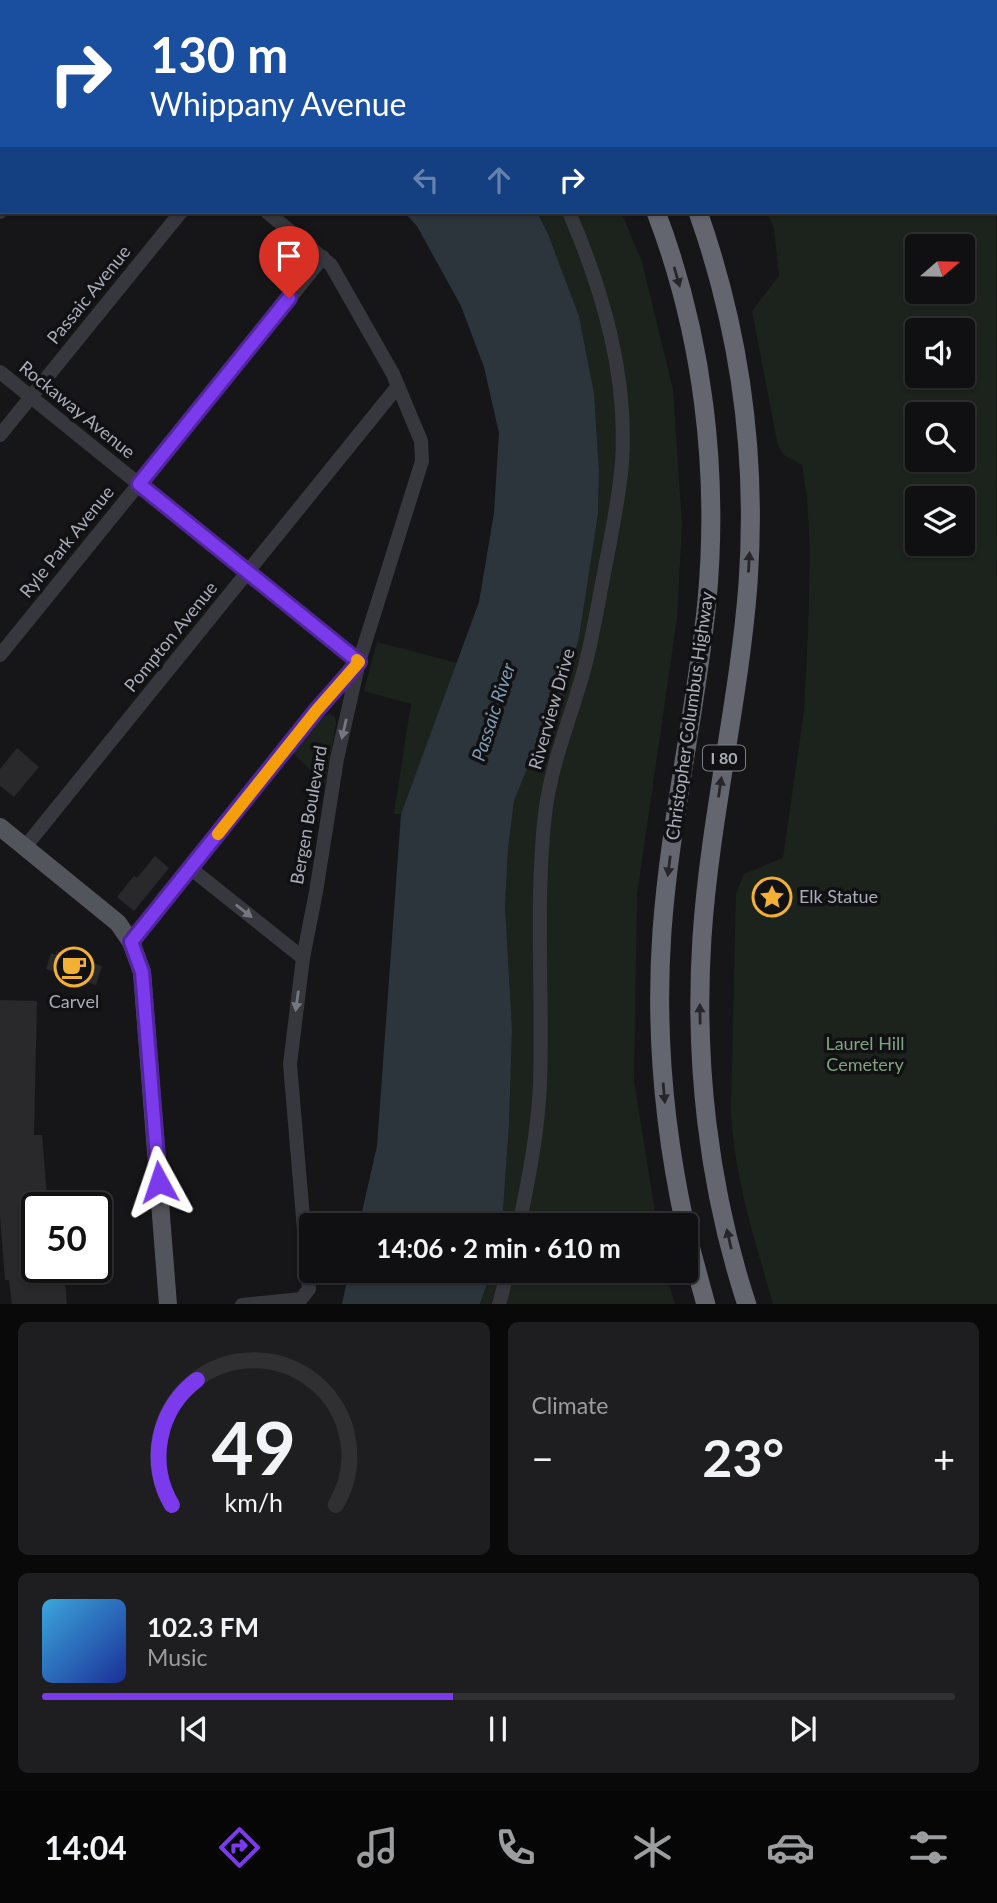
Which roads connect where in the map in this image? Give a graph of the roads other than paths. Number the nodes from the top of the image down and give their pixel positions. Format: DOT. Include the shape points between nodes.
graph roads {
  1 [pos="179,214"];
  2 [pos="269,214"];
  3 [pos="570,214"];
  4 [pos="657,214"];
  5 [pos="699,214"];
  6 [pos="323,257"];
  7 [pos="0,372"];
  8 [pos="398,386"];
  9 [pos="31,397"];
  10 [pos="0,435"];
  11 [pos="139,484"];
  12 [pos="249,573"];
  13 [pos="0,655"];
  14 [pos="359,662"];
  15 [pos="0,827"];
  16 [pos="25,847"];
  17 [pos="190,868"];
  18 [pos="131,942"];
  19 [pos="303,958"];
  20 [pos="521,1213"];
  21 [pos="683,1213"];
  22 [pos="698,1275"];
  23 [pos="505,1283"];
  24 [pos="168,1304"];
  25 [pos="242,1304"];
  26 [pos="499,1304"];
  27 [pos="706,1304"];
  28 [pos="747,1304"];
  1 -- 9 [label="street, Passaic Avenue"];
  2 -- 6 [label="street, Bergen Boulevard"];
  3 -- 20 [label="street, Riverview Drive" via="597,282 612,337 621,400 622,461 590,642 545,810 538,1110"];
  4 -- 21 [label="highway, Christopher Columbus Highway / I 80, one-way" via="695,351 706,427 711,515 706,603 666,887 660,976 666,1112"];
  28 -- 5 [label="highway, I 80, one-way" via="712,1158 702,1069 700,982 710,853 744,618 750,493 737,360"];
  6 -- 8 [label="street, Bergen Boulevard"];
  6 -- 11 [label="street, Ryle Park Avenue"];
  7 -- 9 [label="street, Rockaway Avenue"];
  8 -- 12 [label="street, Pompton Avenue"];
  8 -- 14 [label="street, Bergen Boulevard" via="421,441 422,461"];
  9 -- 10 [label="street, Passaic Avenue"];
  9 -- 11 [label="street, Rockaway Avenue"];
  11 -- 12 [label="street, Rockaway Avenue"];
  11 -- 13 [label="street, Ryle Park Avenue"];
  12 -- 14 [label="street, Rockaway Avenue"];
  12 -- 16 [label="street, Pompton Avenue"];
  14 -- 17 [label="street"];
  14 -- 19 [label="street, Bergen Boulevard, one-way" via="337,759"];
  15 -- 16 [label="main road"];
  16 -- 18 [label="main road" via="118,923"];
  17 -- 18 [label="street"];
  17 -- 19 [label="street, one-way"];
  18 -- 24 [label="main road" via="142,972"];
  19 -- 25 [label="street, Bergen Boulevard, one-way" via="290,1064 309,1289 300,1299"];
  22 -- 27 [label="highway"];
  23 -- 26 [label="street"];
}
